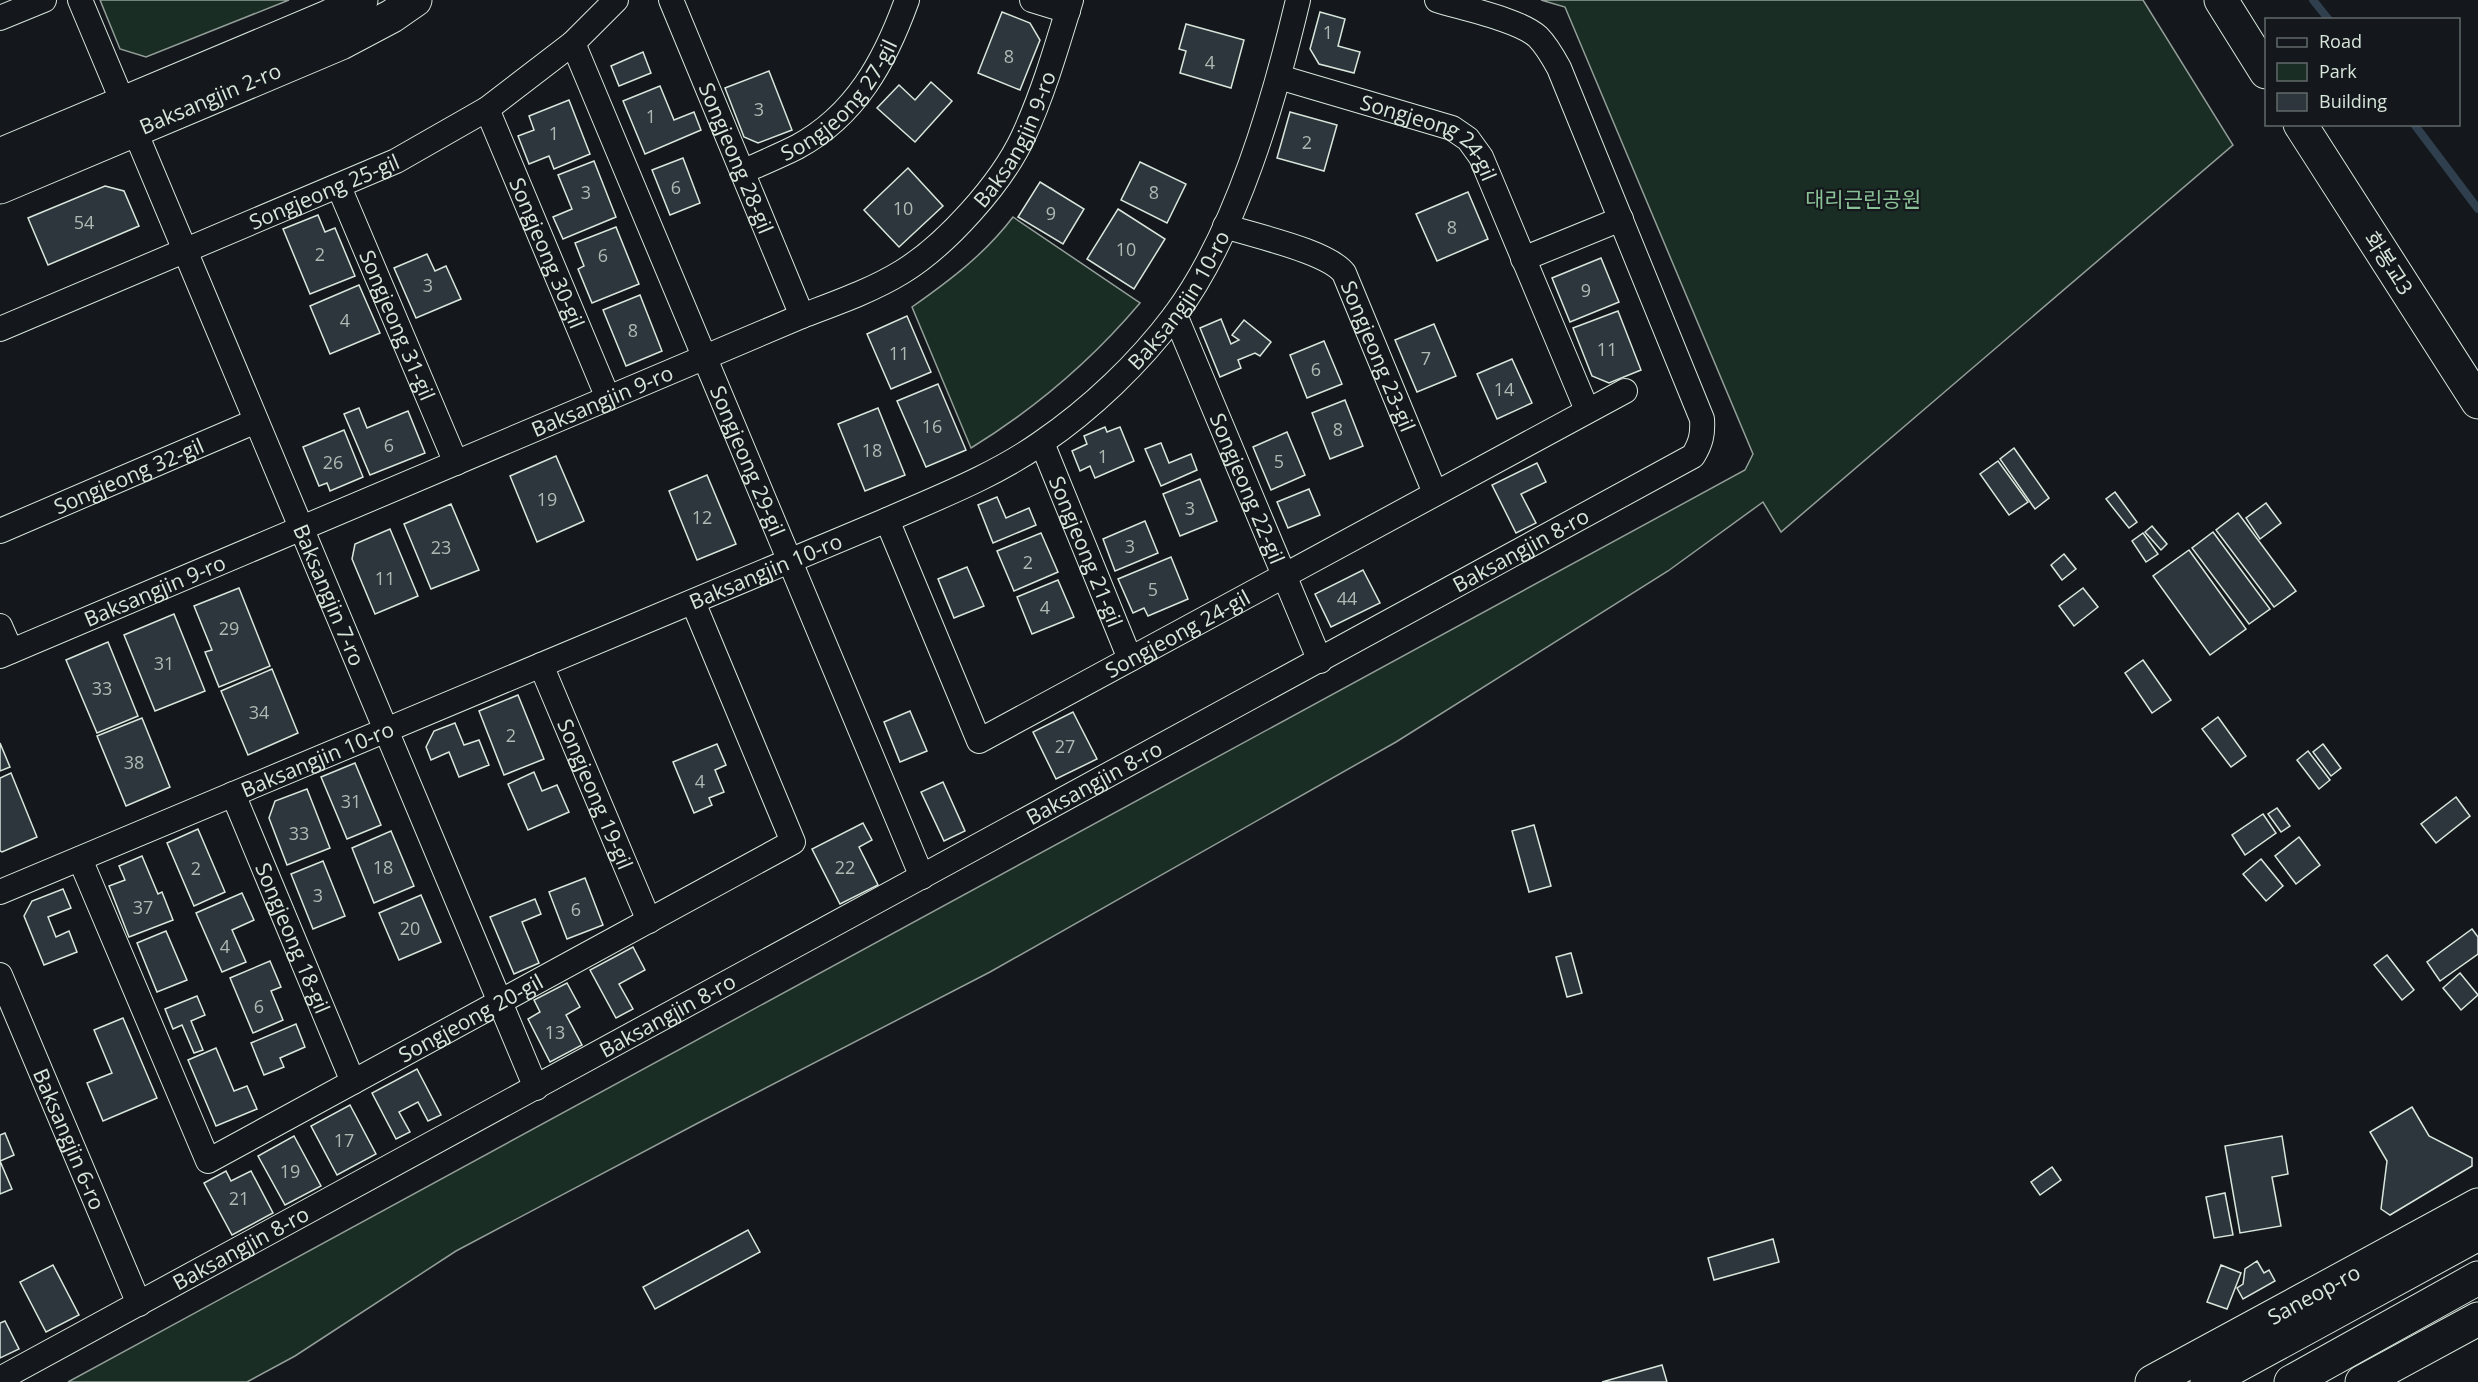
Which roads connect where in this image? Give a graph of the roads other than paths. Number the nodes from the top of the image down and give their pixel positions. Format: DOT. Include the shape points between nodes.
graph roads {
  1 [pos="44,0"];
  2 [pos="80,0"];
  3 [pos="361,0"];
  4 [pos="415,0"];
  5 [pos="616,0"];
  6 [pos="671,0"];
  7 [pos="907,0"];
  8 [pos="1032,0"];
  9 [pos="1298,0"];
  10 [pos="1437,0"];
  11 [pos="2221,0"];
  12 [pos="1070,5"];
  13 [pos="0,18"];
  14 [pos="573,44"];
  15 [pos="2265,70"];
  16 [pos="1279,76"];
  17 [pos="487,109"];
  18 [pos="129,116"];
  19 [pos="2301,126"];
  20 [pos="0,155"];
  21 [pos="742,172"];
  22 [pos="0,187"];
  23 [pos="339,187"];
  24 [pos="1621,219"];
  25 [pos="1225,226"];
  26 [pos="185,252"];
  27 [pos="1523,259"];
  28 [pos="1175,315"];
  29 [pos="802,316"];
  30 [pos="0,329"];
  31 [pos="705,357"];
  32 [pos="1626,391"];
  33 [pos="608,398"];
  34 [pos="2478,402"];
  35 [pos="1587,410"];
  36 [pos="256,421"];
  37 [pos="1042,443"];
  38 [pos="456,463"];
  39 [pos="1435,493"];
  40 [pos="887,520"];
  41 [pos="301,528"];
  42 [pos="0,531"];
  43 [pos="790,561"];
  44 [pos="1284,575"];
  45 [pos="693,602"];
  46 [pos="0,626"];
  47 [pos="5,654"];
  48 [pos="1130,659"];
  49 [pos="1320,661"];
  50 [pos="541,665"];
  51 [pos="386,730"];
  52 [pos="233,794"];
  53 [pos="80,859"];
  54 [pos="922,878"];
  55 [pos="0,892"];
  56 [pos="649,921"];
  57 [pos="0,975"];
  58 [pos="500,1002"];
  59 [pos="353,1082"];
  60 [pos="536,1088"];
  61 [pos="2478,1205"];
  62 [pos="2478,1234"];
  63 [pos="2478,1278"];
  64 [pos="139,1304"];
  65 [pos="2478,1319"];
  66 [pos="0,1379"];
  67 [pos="2152,1382"];
  68 [pos="2207,1382"];
  69 [pos="2291,1382"];
  70 [pos="2361,1382"];
  1 -- 13 [label="street"];
  2 -- 18 [label="street, Baksangjin 7-ro"];
  3 -- 18 [label="main road, Baksangjin 2-ro"];
  4 -- 18 [label="main road, Baksangjin 2-ro" via="341,43"];
  5 -- 14 [label="street, Songjeong 25-gil"];
  6 -- 21 [label="street, Songjeong 28-gil"];
  7 -- 21 [label="street, Songjeong 27-gil" via="884,57 848,106 797,147"];
  8 -- 12 [label="street"];
  9 -- 16 [label="street, Baksangjin 10-ro"];
  10 -- 24 [label="street, Baksangjin 8-ro" via="1521,27 1536,35 1549,50"];
  11 -- 15 [label="main road"];
  12 -- 29 [label="street, Baksangjin 9-ro" via="1022,139 972,211 942,242 903,271 858,295"];
  14 -- 17 [label="street, Songjeong 25-gil"];
  14 -- 31 [label="street, Songjeong 29-gil"];
  16 -- 25 [label="street, Baksangjin 10-ro"];
  16 -- 27 [label="street, Songjeong 24-gil" via="1452,128 1468,140 1480,157"];
  17 -- 23 [label="street, Songjeong 25-gil" via="396,161"];
  17 -- 33 [label="street, Songjeong 30-gil"];
  18 -- 20 [label="main road, Baksangjin 2-ro"];
  18 -- 22 [label="main road, Baksangjin 2-ro"];
  18 -- 26 [label="street, Baksangjin 7-ro"];
  19 -- 34 [label="main road, 화봉교3"];
  21 -- 29 [label="street, Songjeong 28-gil"];
  23 -- 26 [label="street, Songjeong 25-gil"];
  23 -- 38 [label="street, Songjeong 31-gil"];
  24 -- 27 [label="street"];
  24 -- 49 [label="street, Baksangjin 8-ro" via="1702,419 1700,446 1693,456"];
  25 -- 28 [label="street, Baksangjin 10-ro"];
  25 -- 39 [label="street, Songjeong 23-gil" via="1322,257 1344,273"];
  26 -- 30 [label="street, Songjeong 25-gil"];
  26 -- 36 [label="street, Baksangjin 7-ro"];
  27 -- 35 [label="street, Songjeong 24-gil"];
  28 -- 37 [label="street, Baksangjin 10-ro" via="1088,406"];
  28 -- 44 [label="street, Songjeong 22-gil"];
  29 -- 31 [label="street, Baksangjin 9-ro"];
  31 -- 33 [label="street, Baksangjin 9-ro"];
  31 -- 43 [label="street, Songjeong 29-gil"];
  32 -- 35 [label="street, Songjeong 24-gil"];
  33 -- 38 [label="street, Baksangjin 9-ro"];
  35 -- 39 [label="street, Songjeong 24-gil"];
  36 -- 41 [label="street, Baksangjin 7-ro"];
  36 -- 42 [label="street, Songjeong 32-gil"];
  37 -- 40 [label="street, Baksangjin 10-ro" via="1002,467"];
  37 -- 48 [label="street, Songjeong 21-gil"];
  38 -- 41 [label="street, Baksangjin 9-ro"];
  39 -- 44 [label="street, Songjeong 24-gil"];
  40 -- 43 [label="street, Baksangjin 10-ro"];
  40 -- 48 [label="street, Songjeong 24-gil" via="979,741"];
  41 -- 47 [label="street, Baksangjin 9-ro"];
  41 -- 51 [label="street, Baksangjin 7-ro"];
  43 -- 45 [label="street, Baksangjin 10-ro"];
  43 -- 54 [label="street, Songjeong 29-gil"];
  44 -- 48 [label="street, Songjeong 24-gil"];
  44 -- 49 [label="street, Songjeong 22-gil"];
  45 -- 50 [label="street, Baksangjin 10-ro"];
  45 -- 56 [label="street, Songjeong 20-gil" via="793,842"];
  46 -- 47 [label="street"];
  49 -- 54 [label="street, Baksangjin 8-ro"];
  50 -- 51 [label="street, Baksangjin 10-ro"];
  50 -- 56 [label="street, Songjeong 19-gil"];
  51 -- 52 [label="street, Baksangjin 10-ro"];
  51 -- 58 [label="street, Baksangjin 7-ro"];
  52 -- 53 [label="street, Baksangjin 10-ro"];
  52 -- 59 [label="street, Songjeong 18-gil"];
  53 -- 55 [label="street, Baksangjin 10-ro"];
  53 -- 59 [label="street, Songjeong 20-gil" via="208,1161"];
  54 -- 60 [label="street, Baksangjin 8-ro"];
  56 -- 58 [label="street, Songjeong 20-gil"];
  57 -- 64 [label="street, Baksangjin 6-ro"];
  58 -- 59 [label="street, Songjeong 20-gil"];
  58 -- 60 [label="street, Baksangjin 7-ro"];
  60 -- 64 [label="street, Baksangjin 8-ro"];
  61 -- 67 [label="main road, Saneop-ro"];
  62 -- 68 [label="main road, Saneop-ro"];
  63 -- 69 [label="main road"];
  64 -- 66 [label="street, Baksangjin 8-ro"];
  65 -- 70 [label="main road"];
}
